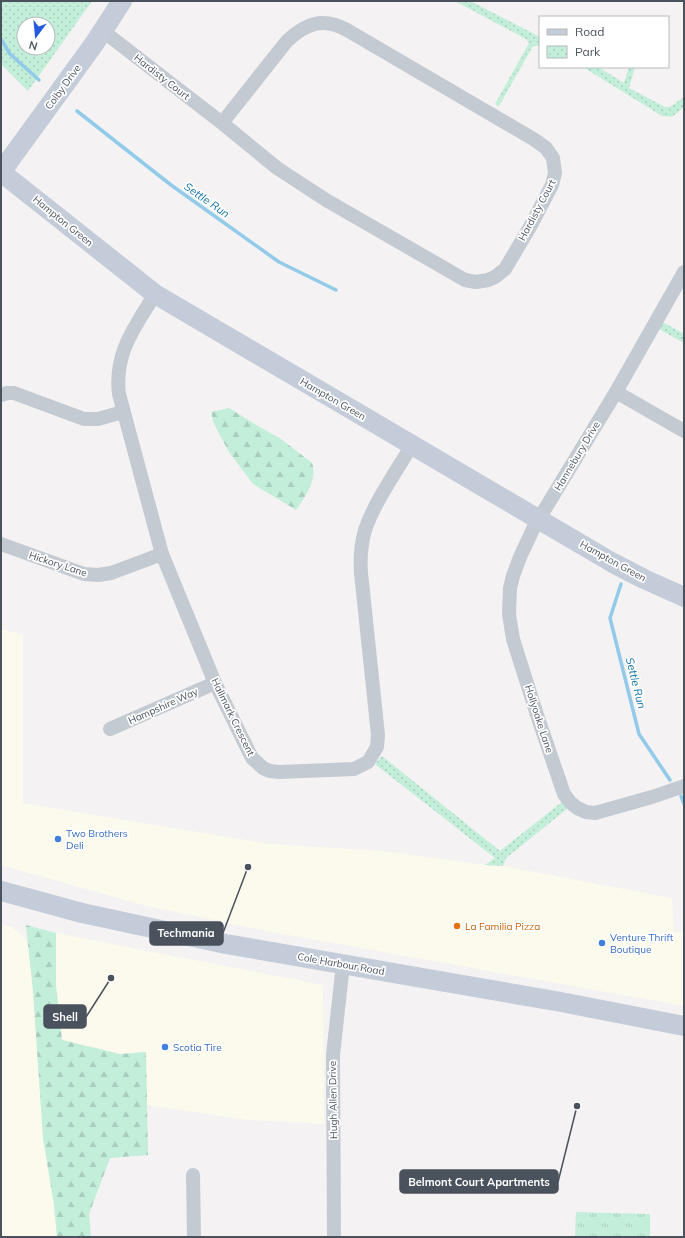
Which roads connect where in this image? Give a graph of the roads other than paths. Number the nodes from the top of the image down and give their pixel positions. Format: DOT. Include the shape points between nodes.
graph roads {
  1 [pos="122,1"];
  2 [pos="103,31"];
  3 [pos="222,123"];
  4 [pos="1,172"];
  5 [pos="684,272"];
  6 [pos="155,294"];
  7 [pos="616,392"];
  8 [pos="1,395"];
  9 [pos="123,412"];
  10 [pos="684,431"];
  11 [pos="412,445"];
  12 [pos="539,519"];
  13 [pos="1,544"];
  14 [pos="162,554"];
  15 [pos="684,597"];
  16 [pos="215,683"];
  17 [pos="110,729"];
  18 [pos="684,786"];
  19 [pos="1,890"];
  20 [pos="343,964"];
  21 [pos="684,1026"];
  22 [pos="193,1174"];
  23 [pos="194,1237"];
  24 [pos="334,1237"];
  1 -- 2 [label="street, Colby Drive"];
  2 -- 3 [label="street, Hardisty Court"];
  2 -- 4 [label="street, Colby Drive"];
  3 -- 3 [label="street, Hardisty Court" via="277,168 326,200 460,278 470,281 488,280 505,269 530,227 556,173 553,158 538,142 347,30 328,23 314,24 294,34"];
  4 -- 6 [label="street, Hampton Green"];
  5 -- 7 [label="street, Hannebury Drive"];
  6 -- 9 [label="street, Hallmark Crescent" via="129,337 118,368 118,386"];
  6 -- 11 [label="street, Hampton Green"];
  7 -- 10 [label="street"];
  7 -- 12 [label="street, Hannebury Drive"];
  8 -- 9 [label="street" via="14,393 84,419 98,419"];
  9 -- 14 [label="street, Hallmark Crescent"];
  11 -- 12 [label="street, Hampton Green"];
  11 -- 16 [label="street, Hallmark Crescent" via="373,510 365,530 362,548 361,580 378,735 377,747 368,762 351,769 279,772 264,768 250,755"];
  12 -- 15 [label="street, Hampton Green" via="638,576"];
  12 -- 18 [label="street, Hollyoake Lane" via="513,576 509,614 513,639 566,798 577,808 595,813"];
  13 -- 14 [label="street, Hickory Lane" via="72,571 90,575 111,573"];
  14 -- 16 [label="street, Hallmark Crescent"];
  16 -- 17 [label="street, Hampshire Way"];
  19 -- 20 [label="street, Cole Harbour Road" via="82,914"];
  20 -- 21 [label="street, Cole Harbour Road"];
  20 -- 24 [label="street, Hugh Allen Drive" via="333,1055"];
  22 -- 23 [label="street"];
}
